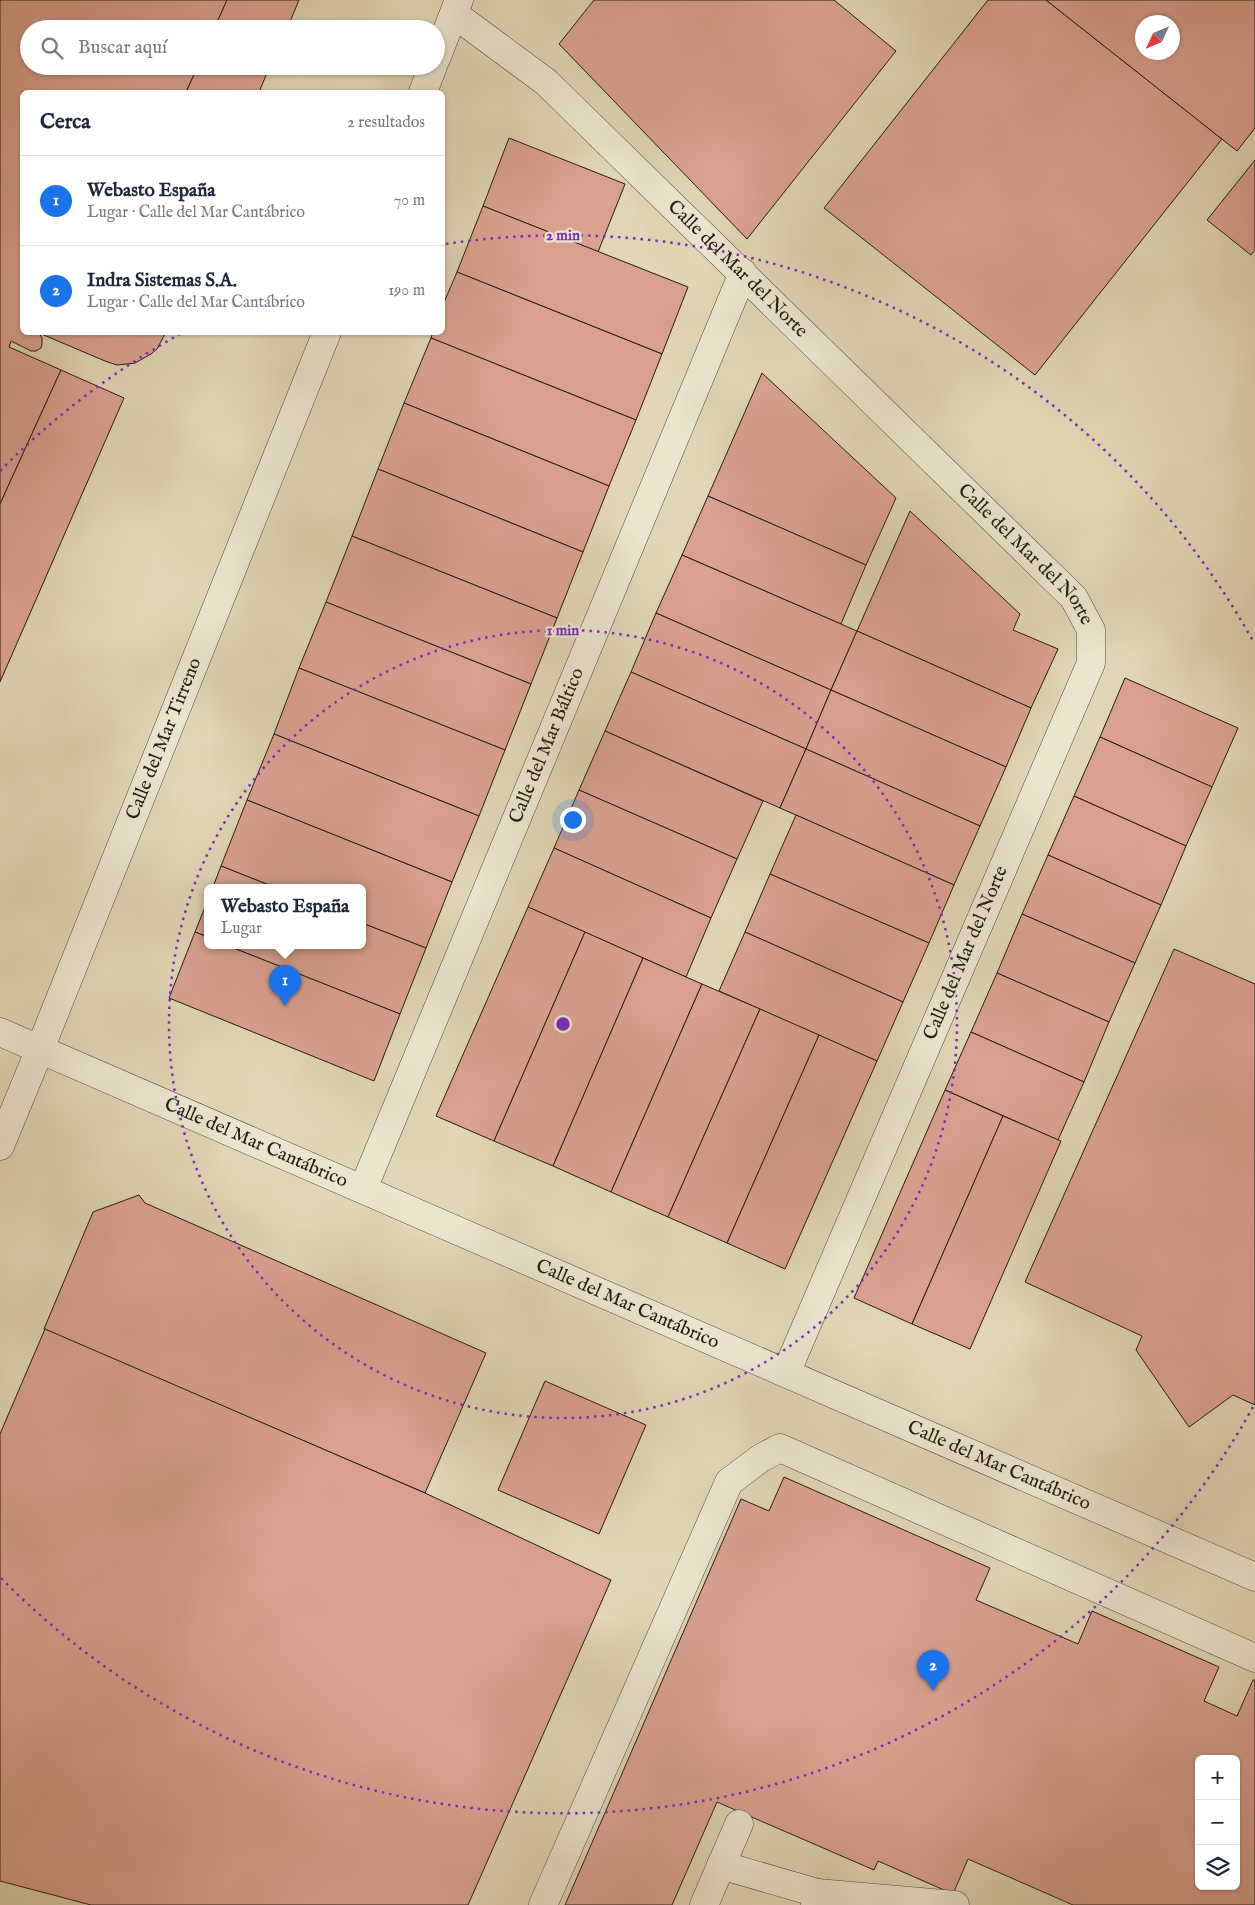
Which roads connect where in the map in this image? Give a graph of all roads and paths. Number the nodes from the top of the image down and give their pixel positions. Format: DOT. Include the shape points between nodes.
graph roads {
  1 [pos="456,7"];
  2 [pos="445,36"];
  3 [pos="430,75"];
  4 [pos="424,90"];
  5 [pos="743,274"];
  6 [pos="326,335"];
  7 [pos="0,1032"];
  8 [pos="40,1050"];
  9 [pos="0,1146"];
  10 [pos="362,1189"];
  11 [pos="786,1373"];
  12 [pos="1255,1577"];
  13 [pos="1255,1658"];
  14 [pos="739,1824"];
  15 [pos="721,1865"];
  16 [pos="816,1899"];
  17 [pos="543,1905"];
  18 [pos="704,1905"];
  19 [pos="955,1905"];
  1 -- 2 [label="street"];
  1 -- 5 [label="street, Calle del Mar del Norte" via="546,82"];
  3 -- 4 [label="street"];
  5 -- 10 [label="street, Calle del Mar Báltico"];
  5 -- 11 [label="street, Calle del Mar del Norte" via="1074,598 1091,630 1091,663"];
  6 -- 8 [label="street, Calle del Mar Tirreno"];
  7 -- 8 [label="street, Calle del Mar Cantábrico"];
  8 -- 9 [label="street, Calle del Mar Tirreno"];
  8 -- 10 [label="street, Calle del Mar Cantábrico"];
  10 -- 11 [label="street, Calle del Mar Cantábrico"];
  11 -- 12 [label="street, Calle del Mar Cantábrico"];
  13 -- 17 [label="street" via="780,1448 729,1482"];
  14 -- 15 [label="street"];
  15 -- 16 [label="street"];
  15 -- 18 [label="street"];
  16 -- 19 [label="street"];
}
